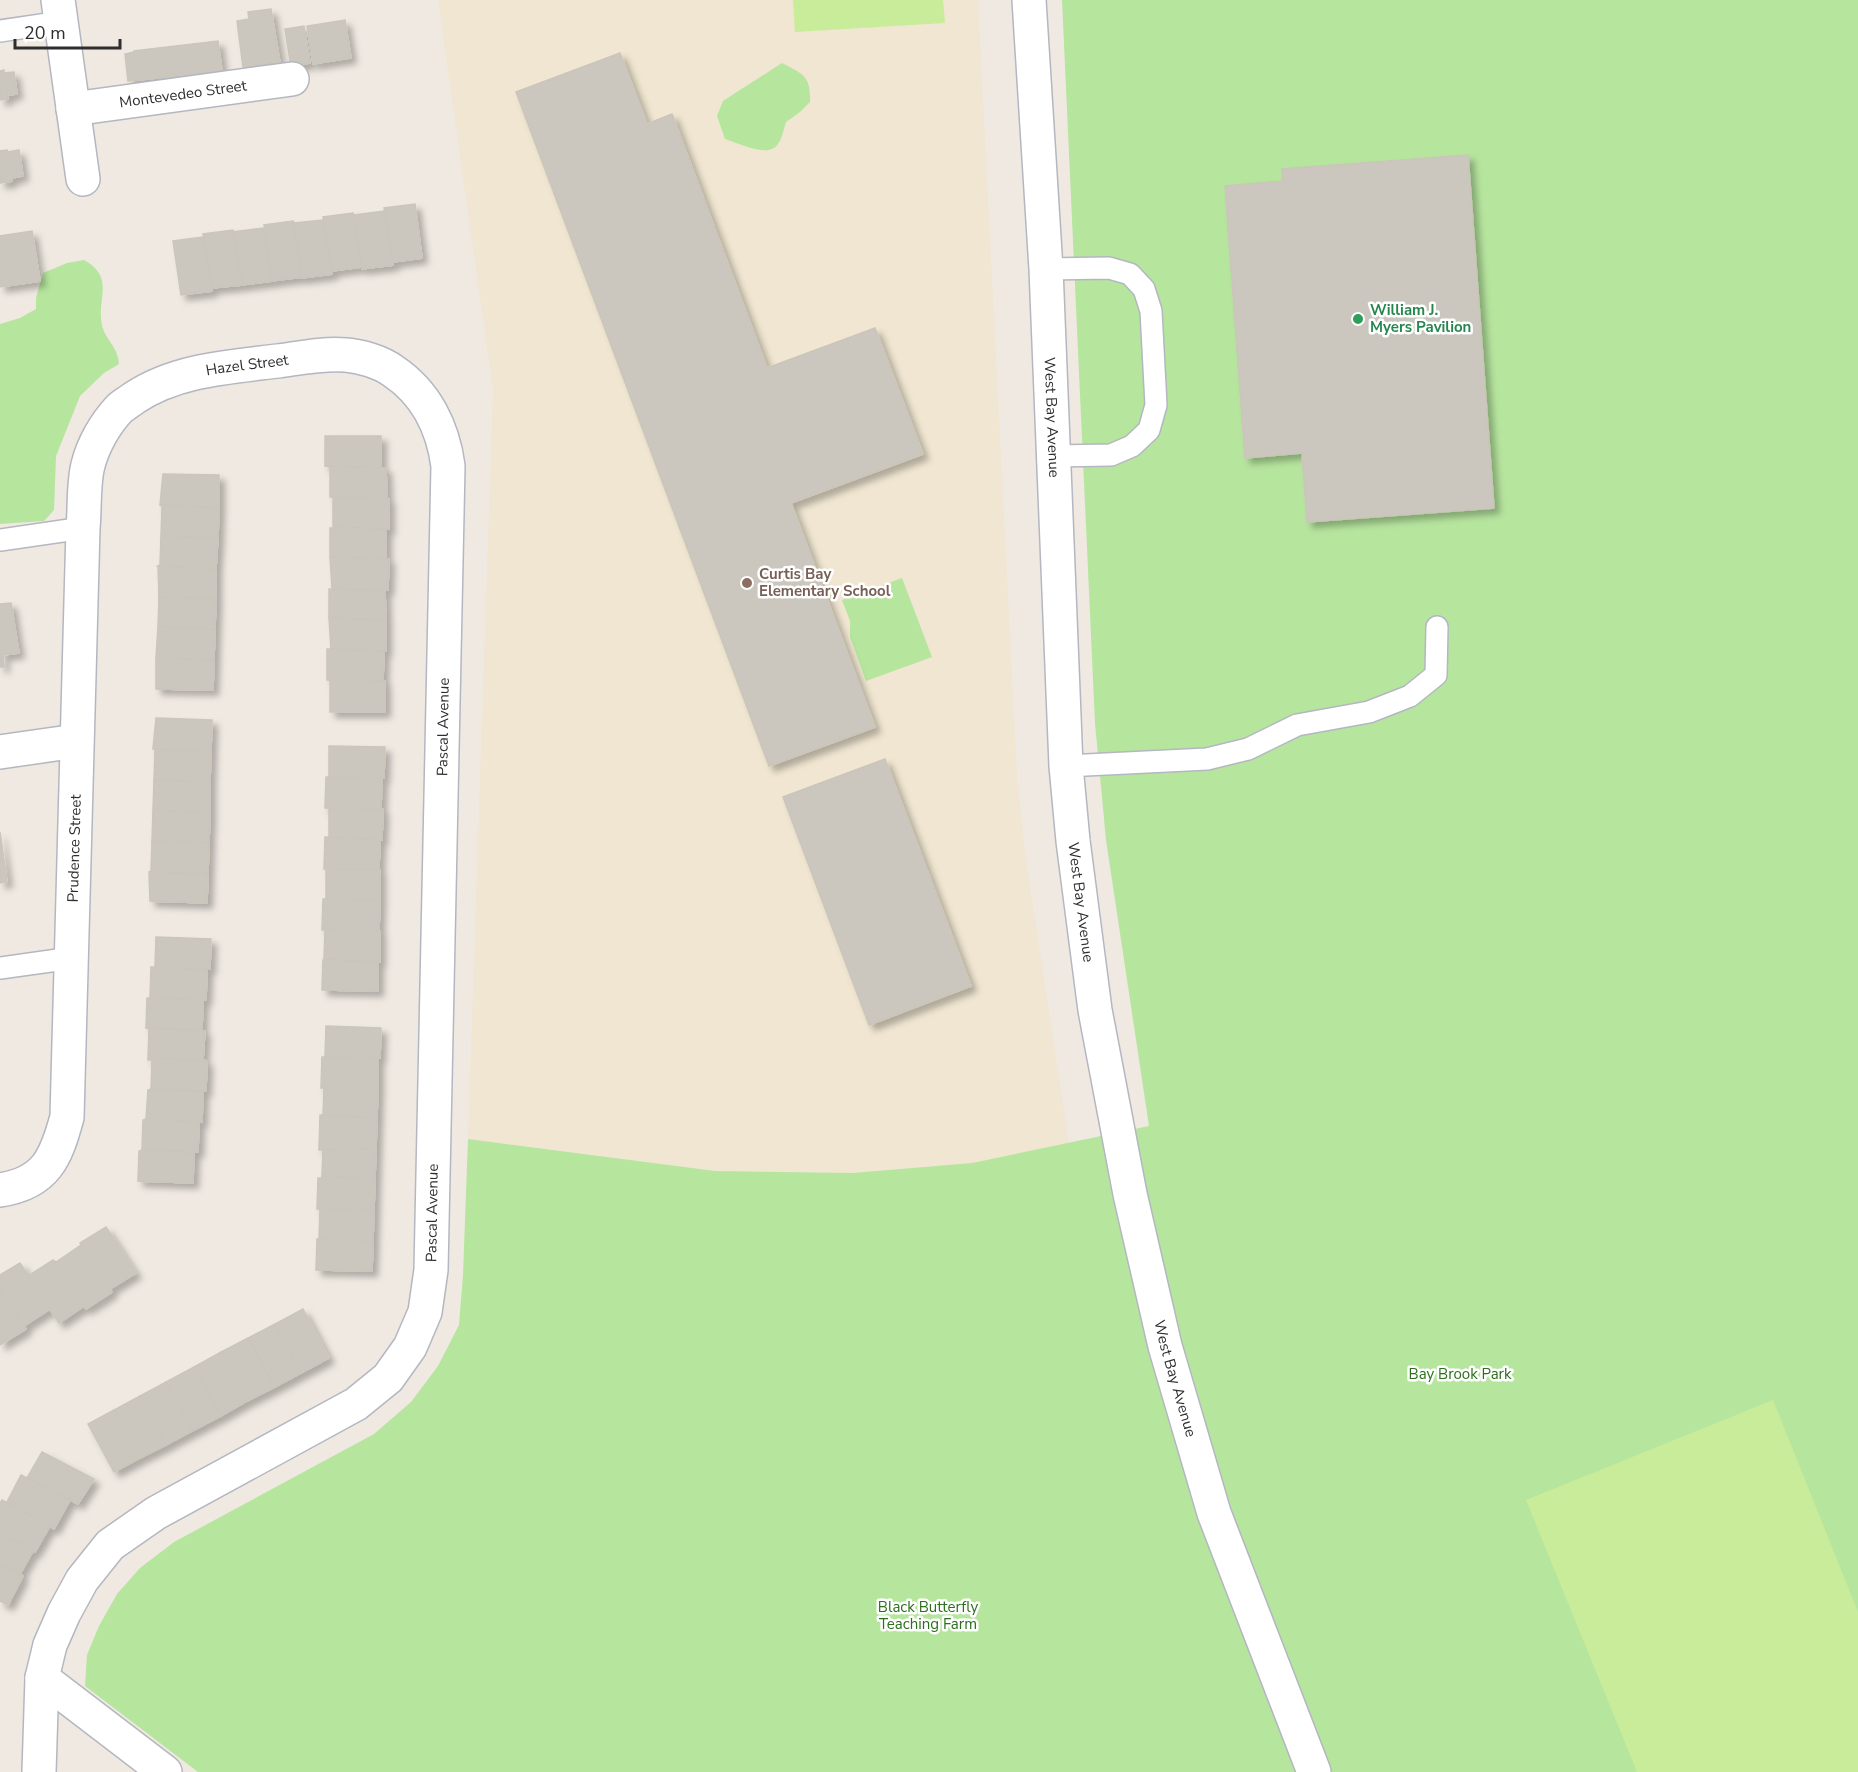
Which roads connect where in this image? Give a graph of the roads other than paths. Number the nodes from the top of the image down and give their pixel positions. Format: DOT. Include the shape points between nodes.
graph roads {
  1 [pos="1029,0"];
  2 [pos="60,11"];
  3 [pos="0,31"];
  4 [pos="292,79"];
  5 [pos="74,109"];
  6 [pos="83,179"];
  7 [pos="1046,269"];
  8 [pos="1053,456"];
  9 [pos="448,466"];
  10 [pos="83,528"];
  11 [pos="0,540"];
  12 [pos="1437,627"];
  13 [pos="76,741"];
  14 [pos="0,752"];
  15 [pos="1066,766"];
  16 [pos="72,958"];
  17 [pos="0,968"];
  18 [pos="0,1190"];
  19 [pos="42,1678"];
  20 [pos="39,1772"];
  21 [pos="165,1772"];
  22 [pos="1314,1772"];
  1 -- 7 [label="street, West Bay Avenue"];
  2 -- 3 [label="lane"];
  2 -- 5 [label="street"];
  4 -- 5 [label="street, Montevedeo Street"];
  5 -- 6 [label="street"];
  7 -- 8 [label="street, West Bay Avenue"];
  7 -- 8 [label="lane" via="1109,268 1130,274 1143,289 1151,311 1156,405 1149,430 1132,446 1111,455"];
  8 -- 15 [label="street, West Bay Avenue"];
  9 -- 10 [label="street, Hazel Street" via="445,441 432,411 393,370 369,360 347,355 317,356 207,370 148,389 120,407 103,430 88,465"];
  9 -- 19 [label="street, Pascal Avenue" via="431,1270 425,1312 410,1347 388,1378 356,1404 156,1513 110,1545 82,1580 64,1613 50,1645"];
  10 -- 11 [label="lane"];
  10 -- 13 [label="street, Prudence Street"];
  12 -- 15 [label="lane" via="1436,675 1410,696 1369,712 1297,725 1248,749 1207,759"];
  13 -- 14 [label="street"];
  13 -- 16 [label="street, Prudence Street"];
  15 -- 22 [label="street, West Bay Avenue" via="1095,1010 1164,1346 1214,1513"];
  16 -- 17 [label="lane"];
  16 -- 18 [label="street, Prudence Street" via="67,1117 60,1142 50,1164 34,1180"];
  19 -- 20 [label="street, Pascal Avenue"];
  19 -- 21 [label="street"];
}
